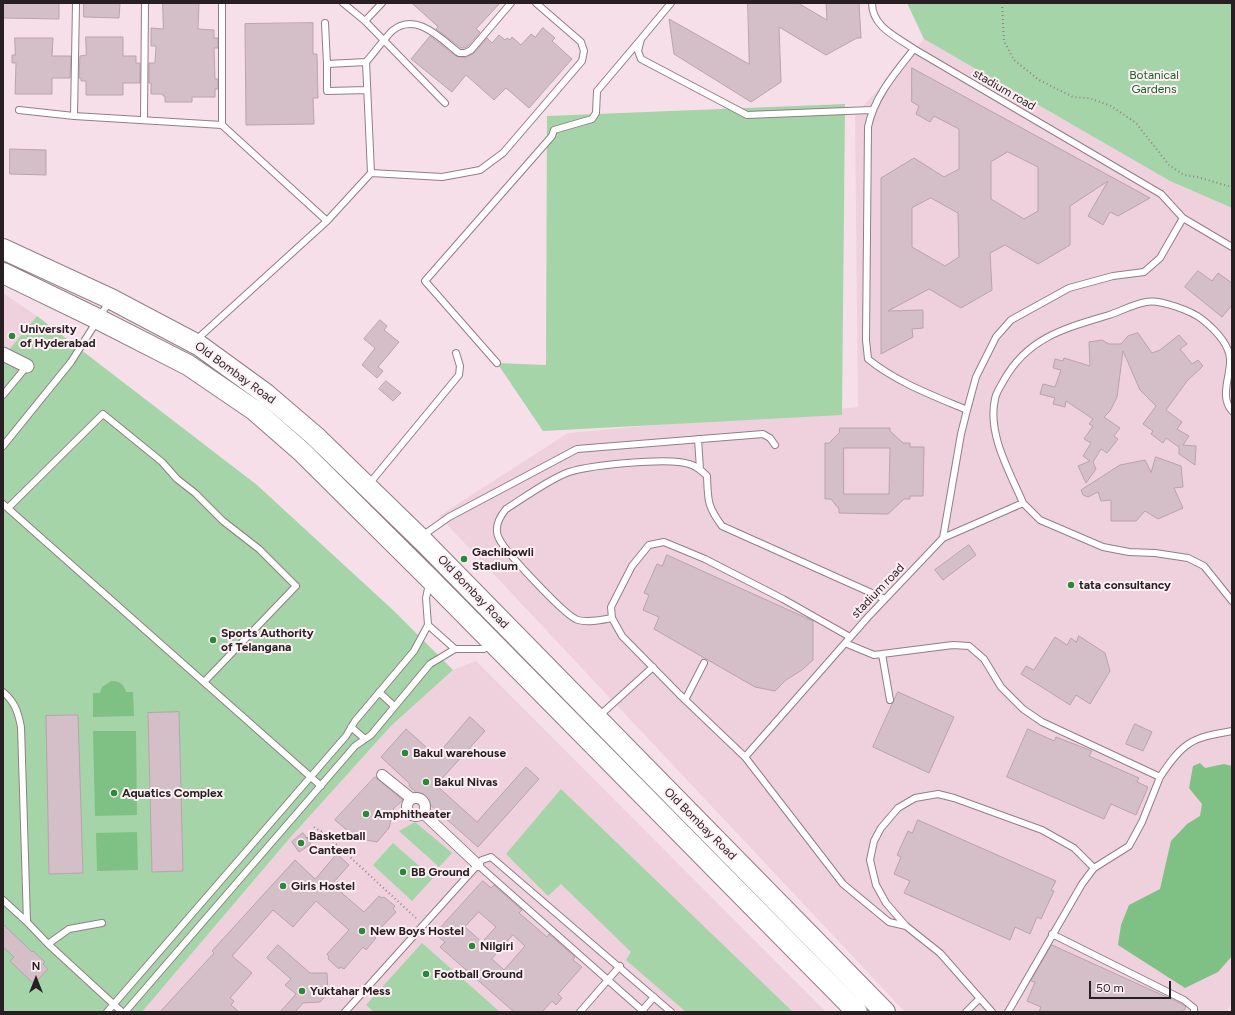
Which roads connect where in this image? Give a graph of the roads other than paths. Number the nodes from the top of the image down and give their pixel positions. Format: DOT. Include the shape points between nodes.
graph roads {
  1 [pos="76,3"];
  2 [pos="145,3"];
  3 [pos="222,3"];
  4 [pos="343,3"];
  5 [pos="382,3"];
  6 [pos="511,3"];
  7 [pos="536,3"];
  8 [pos="671,3"];
  9 [pos="872,3"];
  10 [pos="365,21"];
  11 [pos="325,23"];
  12 [pos="641,39"];
  13 [pos="384,42"];
  14 [pos="914,49"];
  15 [pos="366,62"];
  16 [pos="326,64"];
  17 [pos="367,90"];
  18 [pos="445,103"];
  19 [pos="19,110"];
  20 [pos="871,110"];
  21 [pos="74,116"];
  22 [pos="144,120"];
  23 [pos="222,125"];
  24 [pos="371,173"];
  25 [pos="1183,218"];
  26 [pos="327,221"];
  27 [pos="1232,247"];
  28 [pos="3,249"];
  29 [pos="3,273"];
  30 [pos="111,299"];
  31 [pos="98,319"];
  32 [pos="194,342"];
  33 [pos="456,353"];
  34 [pos="3,354"];
  35 [pos="496,363"];
  36 [pos="27,366"];
  37 [pos="3,395"];
  38 [pos="967,410"];
  39 [pos="1232,411"];
  40 [pos="698,439"];
  41 [pos="775,445"];
  42 [pos="3,446"];
  43 [pos="700,469"];
  44 [pos="366,486"];
  45 [pos="1023,502"];
  46 [pos="6,506"];
  47 [pos="419,538"];
  48 [pos="943,538"];
  49 [pos="430,579"];
  50 [pos="477,596"];
  51 [pos="885,599"];
  52 [pos="1232,601"];
  53 [pos="461,610"];
  54 [pos="612,618"];
  55 [pos="428,625"];
  56 [pos="850,637"];
  57 [pos="492,642"];
  58 [pos="845,643"];
  59 [pos="455,649"];
  60 [pos="882,654"];
  61 [pos="704,662"];
  62 [pos="653,667"];
  63 [pos="204,682"];
  64 [pos="3,692"];
  65 [pos="379,692"];
  66 [pos="685,700"];
  67 [pos="890,700"];
  68 [pos="394,706"];
  69 [pos="596,718"];
  70 [pos="352,727"];
  71 [pos="1232,731"];
  72 [pos="365,739"];
  73 [pos="745,757"];
  74 [pos="382,775"];
  75 [pos="311,777"];
  76 [pos="1160,777"];
  77 [pos="321,786"];
  78 [pos="478,865"];
  79 [pos="1094,868"];
  80 [pos="3,900"];
  81 [pos="27,922"];
  82 [pos="102,923"];
  83 [pos="906,926"];
  84 [pos="1052,934"];
  85 [pos="48,944"];
  86 [pos="620,966"];
  87 [pos="607,981"];
  88 [pos="654,997"];
  89 [pos="980,998"];
  90 [pos="114,1004"];
  91 [pos="108,1012"];
  92 [pos="123,1012"];
  93 [pos="345,1012"];
  94 [pos="580,1012"];
  95 [pos="642,1012"];
  96 [pos="671,1012"];
  97 [pos="857,1012"];
  98 [pos="885,1012"];
  99 [pos="966,1012"];
  100 [pos="992,1012"];
  101 [pos="1008,1012"];
  102 [pos="1194,1012"];
  1 -- 21 [label="lane"];
  2 -- 22 [label="lane"];
  3 -- 23 [label="lane"];
  4 -- 10 [label="lane"];
  5 -- 10 [label="lane"];
  6 -- 13 [label="lane" via="471,50 465,53 459,53 425,26 416,24 404,25 392,32"];
  7 -- 24 [label="lane" via="581,42 584,51 582,61 503,153 480,170 442,177"];
  8 -- 12 [label="lane"];
  9 -- 14 [label="lane, stadium road" via="872,13 880,26"];
  10 -- 13 [label="lane"];
  11 -- 16 [label="lane"];
  12 -- 20 [label="lane" via="638,51 641,59 747,115"];
  12 -- 35 [label="lane" via="597,91 596,113 592,120 554,130 552,136 425,281"];
  13 -- 15 [label="lane"];
  13 -- 18 [label="lane"];
  14 -- 20 [label="lane"];
  14 -- 25 [label="lane, stadium road" via="1161,194"];
  15 -- 16 [label="lane"];
  15 -- 17 [label="lane"];
  16 -- 17 [label="lane" via="327,92"];
  17 -- 24 [label="lane"];
  19 -- 21 [label="lane"];
  20 -- 38 [label="lane" via="868,127 867,180 868,359 880,369"];
  21 -- 22 [label="lane"];
  22 -- 23 [label="lane"];
  23 -- 26 [label="lane"];
  24 -- 26 [label="lane"];
  25 -- 27 [label="lane, stadium road"];
  25 -- 38 [label="lane" via="1160,258 1144,272 1112,276 1069,288 1011,320 996,337 976,377"];
  26 -- 32 [label="lane"];
  28 -- 30 [label="main road, Old Bombay Road"];
  29 -- 31 [label="main road, Old Bombay Road"];
  30 -- 31 [label="lane"];
  30 -- 32 [label="main road, Old Bombay Road"];
  31 -- 42 [label="lane" via="71,362"];
  31 -- 49 [label="main road, Old Bombay Road" via="188,365 254,410 301,451"];
  32 -- 44 [label="main road, Old Bombay Road" via="266,394 315,436"];
  33 -- 44 [label="lane" via="460,366 459,375"];
  34 -- 36 [label="street"];
  36 -- 37 [label="lane"];
  38 -- 48 [label="lane"];
  39 -- 45 [label="lane" via="1228,407 1225,385 1230,359 1228,349 1203,320 1183,308 1147,301 1058,331 1034,345 1009,372 995,397 993,411 996,433 1003,458"];
  40 -- 41 [label="lane" via="763,434"];
  40 -- 43 [label="lane"];
  40 -- 47 [label="lane" via="577,449 449,517"];
  43 -- 51 [label="lane" via="707,476 711,511 722,526"];
  43 -- 54 [label="lane" via="689,464 665,461 617,465 565,474 506,508 500,517 496,529 501,542 565,611 577,620"];
  44 -- 47 [label="main road, Old Bombay Road"];
  45 -- 48 [label="lane"];
  45 -- 52 [label="lane" via="1040,520 1103,547 1188,558 1204,566"];
  46 -- 63 [label="lane"];
  46 -- 63 [label="lane" via="103,414 162,462 177,479 223,521 259,549 296,586"];
  47 -- 50 [label="main road, Old Bombay Road"];
  48 -- 51 [label="lane, stadium road"];
  49 -- 53 [label="main road, Old Bombay Road"];
  49 -- 55 [label="lane" via="426,598"];
  50 -- 53 [label="main road"];
  50 -- 69 [label="main road, Old Bombay Road"];
  51 -- 56 [label="lane, stadium road"];
  53 -- 57 [label="main road, Old Bombay Road"];
  54 -- 56 [label="lane" via="611,606 632,566 649,545 664,542 705,559"];
  54 -- 62 [label="lane" via="622,636"];
  55 -- 59 [label="lane"];
  55 -- 65 [label="lane" via="414,651"];
  56 -- 58 [label="lane, stadium road"];
  57 -- 59 [label="lane" via="484,649"];
  57 -- 97 [label="main road, Old Bombay Road"];
  58 -- 60 [label="lane" via="874,655"];
  58 -- 73 [label="lane, stadium road"];
  59 -- 68 [label="lane" via="430,664"];
  60 -- 67 [label="lane"];
  60 -- 76 [label="lane" via="953,645 969,646 984,659 1001,687 1023,709 1042,722"];
  61 -- 66 [label="lane"];
  62 -- 66 [label="lane"];
  62 -- 69 [label="lane"];
  63 -- 75 [label="lane"];
  64 -- 81 [label="lane" via="18,709 21,727"];
  65 -- 68 [label="lane"];
  65 -- 70 [label="lane"];
  66 -- 73 [label="lane"];
  68 -- 72 [label="lane"];
  69 -- 98 [label="main road, Old Bombay Road"];
  70 -- 72 [label="lane"];
  70 -- 75 [label="lane"];
  71 -- 76 [label="lane" via="1208,735 1184,745"];
  72 -- 77 [label="lane"];
  73 -- 83 [label="lane" via="843,884 889,922"];
  74 -- 78 [label="street" via="412,799 423,802 422,813"];
  75 -- 77 [label="lane"];
  75 -- 90 [label="lane"];
  76 -- 79 [label="lane" via="1142,822 1129,846"];
  77 -- 92 [label="lane"];
  78 -- 86 [label="lane" via="482,860 491,857"];
  78 -- 87 [label="lane"];
  78 -- 93 [label="lane"];
  79 -- 83 [label="lane" via="1074,848 1042,830 954,798 938,794 915,798 898,808 881,828 874,841 870,860 876,886 886,903"];
  79 -- 84 [label="lane" via="1074,895"];
  80 -- 81 [label="lane"];
  81 -- 85 [label="lane"];
  82 -- 85 [label="lane" via="69,929"];
  83 -- 89 [label="lane" via="940,953"];
  84 -- 101 [label="lane"];
  84 -- 102 [label="lane" via="1184,1000 1194,1008"];
  85 -- 90 [label="lane"];
  86 -- 87 [label="lane"];
  86 -- 88 [label="lane"];
  87 -- 94 [label="lane"];
  87 -- 95 [label="lane"];
  88 -- 95 [label="lane"];
  88 -- 96 [label="lane"];
  89 -- 99 [label="lane"];
  89 -- 100 [label="lane"];
  90 -- 91 [label="lane"];
  90 -- 92 [label="lane"];
}
